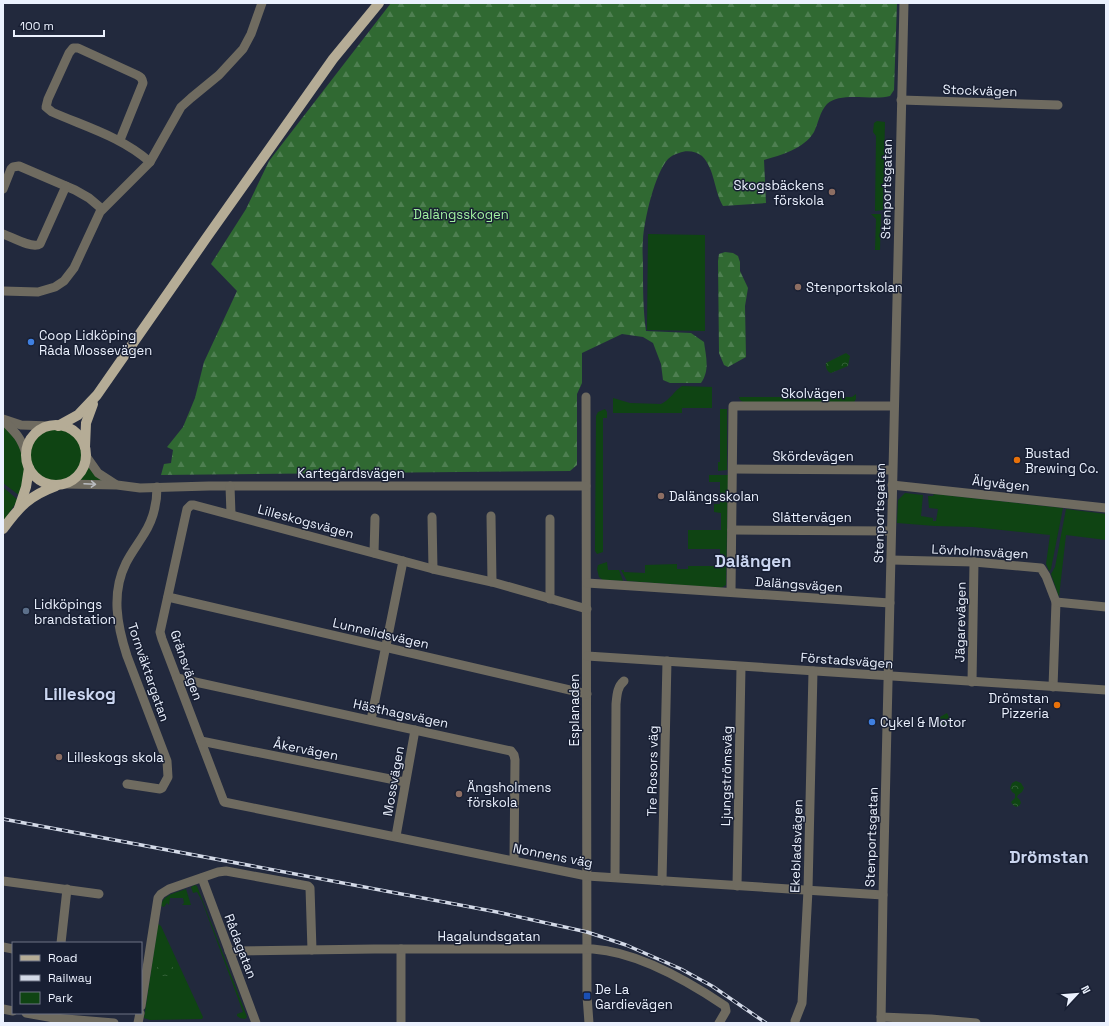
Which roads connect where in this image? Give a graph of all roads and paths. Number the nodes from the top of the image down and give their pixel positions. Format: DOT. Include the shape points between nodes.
graph roads {
  1 [pos="262,3"];
  2 [pos="379,3"];
  3 [pos="904,3"];
  4 [pos="901,100"];
  5 [pos="1058,105"];
  6 [pos="120,140"];
  7 [pos="150,162"];
  8 [pos="66,186"];
  9 [pos="3,189"];
  10 [pos="102,209"];
  11 [pos="3,234"];
  12 [pos="3,291"];
  13 [pos="97,395"];
  14 [pos="586,397"];
  15 [pos="894,406"];
  16 [pos="3,420"];
  17 [pos="54,426"];
  18 [pos="26,454"];
  19 [pos="86,454"];
  20 [pos="29,468"];
  21 [pos="732,469"];
  22 [pos="892,470"];
  23 [pos="61,485"];
  24 [pos="117,485"];
  25 [pos="892,485"];
  26 [pos="230,486"];
  27 [pos="586,486"];
  28 [pos="157,487"];
  29 [pos="19,508"];
  30 [pos="1106,508"];
  31 [pos="187,509"];
  32 [pos="231,514"];
  33 [pos="491,516"];
  34 [pos="432,517"];
  35 [pos="375,518"];
  36 [pos="550,519"];
  37 [pos="3,529"];
  38 [pos="732,530"];
  39 [pos="891,531"];
  40 [pos="374,553"];
  41 [pos="891,560"];
  42 [pos="403,561"];
  43 [pos="974,562"];
  44 [pos="433,569"];
  45 [pos="492,582"];
  46 [pos="587,583"];
  47 [pos="731,592"];
  48 [pos="168,597"];
  49 [pos="550,599"];
  50 [pos="1056,602"];
  51 [pos="890,603"];
  52 [pos="1106,607"];
  53 [pos="587,609"];
  54 [pos="385,647"];
  55 [pos="587,656"];
  56 [pos="667,661"];
  57 [pos="741,666"];
  58 [pos="813,671"];
  59 [pos="888,676"];
  60 [pos="177,678"];
  61 [pos="624,681"];
  62 [pos="972,682"];
  63 [pos="1053,687"];
  64 [pos="1106,690"];
  65 [pos="588,694"];
  66 [pos="371,720"];
  67 [pos="415,730"];
  68 [pos="201,741"];
  69 [pos="405,782"];
  70 [pos="127,784"];
  71 [pos="223,801"];
  72 [pos="396,836"];
  73 [pos="514,860"];
  74 [pos="587,876"];
  75 [pos="616,877"];
  76 [pos="202,878"];
  77 [pos="3,881"];
  78 [pos="662,881"];
  79 [pos="737,886"];
  80 [pos="67,889"];
  81 [pos="808,890"];
  82 [pos="99,894"];
  83 [pos="883,895"];
  84 [pos="62,942"];
  85 [pos="401,949"];
  86 [pos="587,949"];
  87 [pos="312,950"];
  88 [pos="229,951"];
  89 [pos="142,1000"];
  90 [pos="31,1014"];
  91 [pos="53,1018"];
  92 [pos="722,1019"];
  93 [pos="881,1020"];
  94 [pos="795,1021"];
  95 [pos="114,1023"];
  96 [pos="256,1023"];
  97 [pos="401,1023"];
  98 [pos="589,1023"];
  99 [pos="976,1023"];
  1 -- 7 [label="street" via="252,34 242,49 219,76 181,107"];
  2 -- 13 [label="main road" via="332,59"];
  3 -- 4 [label="street, Stenportsgatan"];
  4 -- 5 [label="street, Stockvägen"];
  4 -- 15 [label="street, Stenportsgatan"];
  6 -- 6 [label="street" via="52,112 46,107 73,48 137,74 143,80"];
  6 -- 7 [label="street"];
  7 -- 10 [label="street"];
  8 -- 9 [label="street" via="24,167 16,166 11,170"];
  8 -- 10 [label="street"];
  8 -- 11 [label="street" via="40,244 32,246"];
  10 -- 12 [label="street" via="74,268 64,280 50,290"];
  13 -- 17 [label="main road" via="78,415"];
  13 -- 19 [label="main road" via="86,423"];
  14 -- 27 [label="street, Esplanaden"];
  15 -- 21 [label="street, Skolvägen" via="733,406"];
  15 -- 22 [label="street, Stenportsgatan"];
  16 -- 17 [label="street" via="22,425"];
  16 -- 18 [label="street" via="19,436"];
  17 -- 18 [label="main road" via="42,429 34,436 28,444"];
  17 -- 19 [label="main road" via="71,430 78,435"];
  18 -- 20 [label="main road"];
  19 -- 23 [label="main road" via="78,476"];
  19 -- 24 [label="street, Kartegårdsvägen" via="98,472"];
  20 -- 23 [label="main road" via="43,482"];
  20 -- 29 [label="main road"];
  21 -- 22 [label="street, Skördevägen"];
  21 -- 38 [label="street"];
  22 -- 25 [label="street, Stenportsgatan"];
  23 -- 24 [label="street, Kartegårdsvägen, one-way"];
  23 -- 29 [label="main road" via="34,495"];
  24 -- 28 [label="street, Kartegårdsvägen"];
  25 -- 30 [label="street, Älgvägen"];
  25 -- 39 [label="street, Stenportsgatan"];
  26 -- 27 [label="street, Kartegårdsvägen"];
  26 -- 28 [label="street, Kartegårdsvägen"];
  26 -- 32 [label="street"];
  27 -- 46 [label="street, Esplanaden"];
  28 -- 70 [label="street, Tornväktargatan" via="151,520 122,571 116,611 121,639 167,761 168,777 160,789"];
  29 -- 37 [label="main road"];
  31 -- 32 [label="street, Lilleskogsvägen" via="194,505"];
  31 -- 48 [label="street, Gränsvägen"];
  32 -- 40 [label="street, Lilleskogsvägen"];
  33 -- 45 [label="street"];
  34 -- 44 [label="street"];
  35 -- 40 [label="street, Lilleskogsvägen"];
  36 -- 49 [label="street"];
  38 -- 39 [label="street, Slåttervägen"];
  38 -- 47 [label="street"];
  39 -- 41 [label="street, Stenportsgatan"];
  40 -- 42 [label="street, Lilleskogsvägen"];
  41 -- 43 [label="street, Lövholmsvägen"];
  41 -- 51 [label="street, Stenportsgatan"];
  42 -- 44 [label="street, Lilleskogsvägen"];
  42 -- 54 [label="street"];
  43 -- 50 [label="street, Lövholmsvägen" via="1041,568"];
  43 -- 62 [label="street, Jägarevägen"];
  44 -- 45 [label="street, Lilleskogsvägen"];
  45 -- 49 [label="street, Lilleskogsvägen"];
  46 -- 47 [label="street, Dalängsvägen"];
  46 -- 53 [label="street, Esplanaden"];
  47 -- 51 [label="street, Dalängsvägen"];
  48 -- 54 [label="street, Lunnelidsvägen"];
  48 -- 60 [label="street, Gränsvägen" via="160,635"];
  49 -- 53 [label="street, Lilleskogsvägen"];
  50 -- 52 [label="street"];
  50 -- 63 [label="street, Lövholmsvägen"];
  51 -- 59 [label="street, Stenportsgatan"];
  53 -- 55 [label="street, Esplanaden"];
  54 -- 65 [label="street, Lunnelidsvägen"];
  54 -- 66 [label="street"];
  55 -- 56 [label="street, Förstadsvägen"];
  55 -- 65 [label="street, Esplanaden"];
  56 -- 57 [label="street, Förstadsvägen"];
  56 -- 78 [label="street, Tre Rosors väg"];
  57 -- 58 [label="street, Förstadsvägen"];
  57 -- 79 [label="street, Ljungströmsväg"];
  58 -- 59 [label="street, Förstadsvägen"];
  58 -- 81 [label="street, Ekebladsvägen"];
  59 -- 62 [label="street, Förstadsvägen"];
  59 -- 83 [label="street, Stenportsgatan"];
  60 -- 66 [label="street, Hästhagsvägen"];
  60 -- 68 [label="street, Gränsvägen"];
  61 -- 75 [label="street" via="617,690 616,704"];
  62 -- 63 [label="street, Förstadsvägen"];
  63 -- 64 [label="street, Förstadsvägen"];
  65 -- 74 [label="street, Esplanaden"];
  66 -- 67 [label="street, Hästhagsvägen"];
  67 -- 69 [label="street, Mossvägen"];
  67 -- 73 [label="street, Hästhagsvägen" via="512,752 515,760"];
  68 -- 69 [label="street, Åkervägen"];
  68 -- 71 [label="street, Gränsvägen"];
  69 -- 72 [label="street, Mossvägen"];
  71 -- 72 [label="street, Nonnens väg"];
  72 -- 73 [label="street, Nonnens väg"];
  73 -- 74 [label="street, Nonnens väg"];
  74 -- 75 [label="street, Nonnens väg"];
  74 -- 86 [label="street, Esplanaden"];
  75 -- 78 [label="street, Nonnens väg"];
  76 -- 87 [label="street" via="226,871 308,886"];
  76 -- 88 [label="street, Rådagatan"];
  76 -- 89 [label="street" via="164,891 158,898"];
  77 -- 80 [label="street"];
  78 -- 79 [label="street, Nonnens väg"];
  79 -- 81 [label="street, Nonnens väg"];
  80 -- 82 [label="street"];
  80 -- 84 [label="street"];
  81 -- 83 [label="street, Nonnens väg"];
  81 -- 94 [label="street, Ekebladsvägen" via="802,1003"];
  83 -- 93 [label="street, Stenportsgatan"];
  85 -- 86 [label="street, Hagalundsgatan"];
  85 -- 87 [label="street, Hagalundsgatan"];
  85 -- 97 [label="street"];
  86 -- 92 [label="street, Hagalundsgatan" via="619,952 689,983 725,1006 726,1011"];
  86 -- 98 [label="street, Esplanaden"];
  87 -- 88 [label="street, Hagalundsgatan"];
  88 -- 96 [label="street, Rådagatan"];
  90 -- 91 [label="street"];
  91 -- 95 [label="street"];
  93 -- 99 [label="street" via="932,1019"];
}
